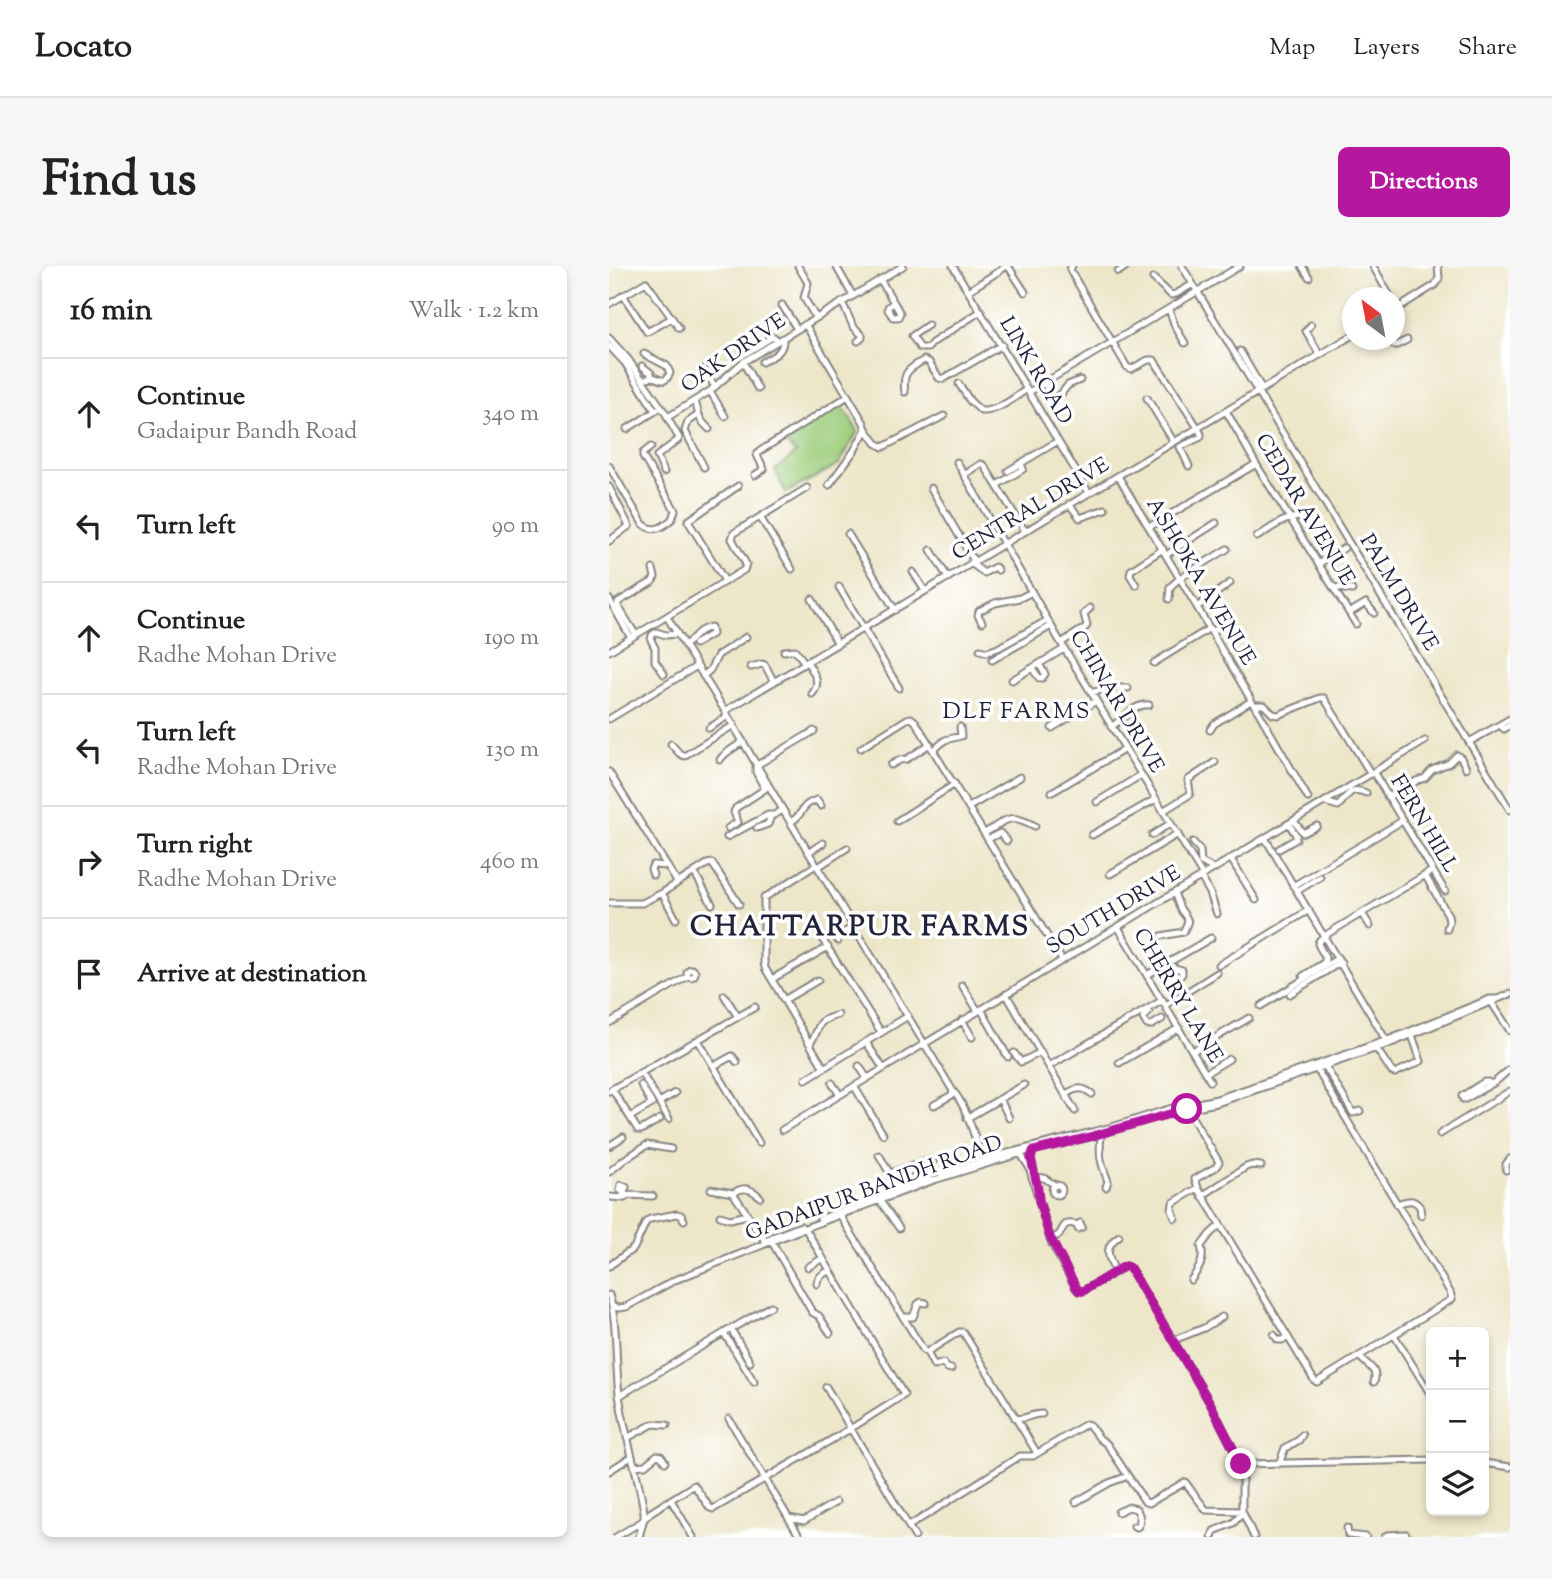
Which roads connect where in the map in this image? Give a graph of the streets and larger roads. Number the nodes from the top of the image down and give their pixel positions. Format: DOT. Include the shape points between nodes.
graph roads {
  1 [pos="798,266"];
  2 [pos="836,266"];
  3 [pos="903,266"];
  4 [pos="953,266"];
  5 [pos="1008,266"];
  6 [pos="1072,266"];
  7 [pos="1128,266"];
  8 [pos="1182,266"];
  9 [pos="1240,266"];
  10 [pos="1302,266"];
  11 [pos="1373,266"];
  12 [pos="1438,266"];
  13 [pos="1118,272"];
  14 [pos="1309,277"];
  15 [pos="1153,278"];
  16 [pos="880,279"];
  17 [pos="1193,284"];
  18 [pos="1385,287"];
  19 [pos="968,291"];
  20 [pos="1025,292"];
  21 [pos="1198,292"];
  22 [pos="623,295"];
  23 [pos="853,296"];
  24 [pos="842,302"];
  25 [pos="1405,302"];
  26 [pos="893,303"];
  27 [pos="609,304"];
  28 [pos="782,305"];
  29 [pos="1169,309"];
  30 [pos="981,311"];
  31 [pos="673,318"];
  32 [pos="816,318"];
  33 [pos="805,324"];
  34 [pos="928,325"];
  35 [pos="1311,325"];
  36 [pos="680,328"];
  37 [pos="797,329"];
  38 [pos="609,338"];
  39 [pos="780,339"];
  40 [pos="857,341"];
  41 [pos="1113,342"];
  42 [pos="1185,342"];
  43 [pos="1342,342"];
  44 [pos="1002,345"];
  45 [pos="609,346"];
  46 [pos="1240,351"];
  47 [pos="644,354"];
  48 [pos="1320,355"];
  49 [pos="742,359"];
  50 [pos="762,362"];
  51 [pos="642,366"];
  52 [pos="704,369"];
  53 [pos="652,377"];
  54 [pos="643,379"];
  55 [pos="1080,380"];
  56 [pos="959,384"];
  57 [pos="1044,384"];
  58 [pos="713,389"];
  59 [pos="758,389"];
  60 [pos="1028,391"];
  61 [pos="1260,391"];
  62 [pos="905,392"];
  63 [pos="848,397"];
  64 [pos="1147,398"];
  65 [pos="695,401"];
  66 [pos="658,409"];
  67 [pos="1226,411"];
  68 [pos="698,415"];
  69 [pos="725,416"];
  70 [pos="944,416"];
  71 [pos="667,417"];
  72 [pos="1198,428"];
  73 [pos="627,429"];
  74 [pos="709,429"];
  75 [pos="866,429"];
  76 [pos="1058,441"];
  77 [pos="1174,442"];
  78 [pos="651,447"];
  79 [pos="957,462"];
  80 [pos="1021,463"];
  81 [pos="1256,464"];
  82 [pos="609,466"];
  83 [pos="1189,466"];
  84 [pos="704,467"];
  85 [pos="1008,471"];
  86 [pos="664,472"];
  87 [pos="755,475"];
  88 [pos="964,475"];
  89 [pos="1118,476"];
  90 [pos="829,485"];
  91 [pos="997,485"];
  92 [pos="739,486"];
  93 [pos="609,487"];
  94 [pos="807,488"];
  95 [pos="931,488"];
  96 [pos="1089,493"];
  97 [pos="1069,505"];
  98 [pos="1105,509"];
  99 [pos="761,517"];
  100 [pos="1289,518"];
  101 [pos="1305,518"];
  102 [pos="1216,523"];
  103 [pos="1149,527"];
  104 [pos="1025,531"];
  105 [pos="848,534"];
  106 [pos="1257,537"];
  107 [pos="609,541"];
  108 [pos="1005,543"];
  109 [pos="1344,548"];
  110 [pos="1227,549"];
  111 [pos="932,550"];
  112 [pos="1164,552"];
  113 [pos="973,562"];
  114 [pos="1318,564"];
  115 [pos="653,569"];
  116 [pos="792,569"];
  117 [pos="998,570"];
  118 [pos="913,572"];
  119 [pos="948,578"];
  120 [pos="1180,578"];
  121 [pos="725,581"];
  122 [pos="1230,583"];
  123 [pos="1136,585"];
  124 [pos="839,587"];
  125 [pos="1333,587"];
  126 [pos="1352,590"];
  127 [pos="925,591"];
  128 [pos="1032,592"];
  129 [pos="1169,598"];
  130 [pos="609,599"];
  131 [pos="812,599"];
  132 [pos="1197,607"];
  133 [pos="1090,608"];
  134 [pos="895,610"];
  135 [pos="1349,613"];
  136 [pos="1374,613"];
  137 [pos="667,617"];
  138 [pos="982,622"];
  139 [pos="1050,623"];
  140 [pos="1356,624"];
  141 [pos="863,629"];
  142 [pos="1230,629"];
  143 [pos="1211,630"];
  144 [pos="677,634"];
  145 [pos="634,637"];
  146 [pos="746,637"];
  147 [pos="695,644"];
  148 [pos="838,644"];
  149 [pos="684,645"];
  150 [pos="1063,646"];
  151 [pos="980,650"];
  152 [pos="609,651"];
  153 [pos="784,651"];
  154 [pos="992,660"];
  155 [pos="806,663"];
  156 [pos="1154,663"];
  157 [pos="697,666"];
  158 [pos="751,667"];
  159 [pos="663,674"];
  160 [pos="703,676"];
  161 [pos="1012,680"];
  162 [pos="774,682"];
  163 [pos="899,688"];
  164 [pos="1128,688"];
  165 [pos="1091,693"];
  166 [pos="813,694"];
  167 [pos="1096,701"];
  168 [pos="1253,704"];
  169 [pos="1149,705"];
  170 [pos="727,714"];
  171 [pos="609,719"];
  172 [pos="1510,719"];
  173 [pos="734,725"];
  174 [pos="1510,726"];
  175 [pos="960,727"];
  176 [pos="1111,727"];
  177 [pos="1502,727"];
  178 [pos="709,728"];
  179 [pos="1052,728"];
  180 [pos="1210,730"];
  181 [pos="814,731"];
  182 [pos="743,741"];
  183 [pos="1426,741"];
  184 [pos="1469,741"];
  185 [pos="671,744"];
  186 [pos="932,747"];
  187 [pos="861,748"];
  188 [pos="1125,749"];
  189 [pos="753,758"];
  190 [pos="720,760"];
  191 [pos="1215,762"];
  192 [pos="757,765"];
  193 [pos="891,765"];
  194 [pos="1466,768"];
  195 [pos="609,772"];
  196 [pos="1372,774"];
  197 [pos="1141,775"];
  198 [pos="1020,777"];
  199 [pos="953,781"];
  200 [pos="1052,792"];
  201 [pos="1366,793"];
  202 [pos="1387,796"];
  203 [pos="1308,798"];
  204 [pos="1156,799"];
  205 [pos="1097,802"];
  206 [pos="1325,802"];
  207 [pos="821,806"];
  208 [pos="969,807"];
  209 [pos="783,810"];
  210 [pos="1510,810"];
  211 [pos="1163,811"];
  212 [pos="771,816"];
  213 [pos="897,821"];
  214 [pos="1402,821"];
  215 [pos="790,822"];
  216 [pos="1291,822"];
  217 [pos="1171,823"];
  218 [pos="1035,826"];
  219 [pos="1317,826"];
  220 [pos="728,828"];
  221 [pos="757,828"];
  222 [pos="1178,834"];
  223 [pos="1092,835"];
  224 [pos="1152,835"];
  225 [pos="987,836"];
  226 [pos="727,837"];
  227 [pos="1265,838"];
  228 [pos="1007,841"];
  229 [pos="1193,842"];
  230 [pos="823,843"];
  231 [pos="846,848"];
  232 [pos="1279,849"];
  233 [pos="809,852"];
  234 [pos="1231,859"];
  235 [pos="666,866"];
  236 [pos="817,866"];
  237 [pos="1214,869"];
  238 [pos="1432,871"];
  239 [pos="694,872"];
  240 [pos="1110,874"];
  241 [pos="653,875"];
  242 [pos="1425,875"];
  243 [pos="1202,876"];
  244 [pos="1320,877"];
  245 [pos="677,882"];
  246 [pos="1295,888"];
  247 [pos="1445,891"];
  248 [pos="662,893"];
  249 [pos="1174,893"];
  250 [pos="1256,900"];
  251 [pos="609,903"];
  252 [pos="712,904"];
  253 [pos="739,904"];
  254 [pos="1308,910"];
  255 [pos="1362,913"];
  256 [pos="1217,914"];
  257 [pos="676,919"];
  258 [pos="1370,926"];
  259 [pos="854,927"];
  260 [pos="1118,927"];
  261 [pos="1447,929"];
  262 [pos="819,934"];
  263 [pos="1161,936"];
  264 [pos="1324,936"];
  265 [pos="1211,938"];
  266 [pos="838,941"];
  267 [pos="828,947"];
  268 [pos="1062,960"];
  269 [pos="1340,960"];
  270 [pos="1167,963"];
  271 [pos="1219,965"];
  272 [pos="1175,968"];
  273 [pos="1217,973"];
  274 [pos="1147,975"];
  275 [pos="1303,975"];
  276 [pos="688,976"];
  277 [pos="772,979"];
  278 [pos="818,980"];
  279 [pos="962,985"];
  280 [pos="1290,993"];
  281 [pos="1006,994"];
  282 [pos="724,995"];
  283 [pos="1510,995"];
  284 [pos="784,1000"];
  285 [pos="1495,1001"];
  286 [pos="1164,1003"];
  287 [pos="1261,1006"];
  288 [pos="755,1007"];
  289 [pos="979,1010"];
  290 [pos="838,1015"];
  291 [pos="908,1016"];
  292 [pos="738,1017"];
  293 [pos="1249,1018"];
  294 [pos="1162,1019"];
  295 [pos="962,1020"];
  296 [pos="609,1023"];
  297 [pos="1179,1028"];
  298 [pos="1510,1031"];
  299 [pos="881,1032"];
  300 [pos="1412,1035"];
  301 [pos="972,1037"];
  302 [pos="698,1040"];
  303 [pos="1386,1040"];
  304 [pos="866,1042"];
  305 [pos="810,1043"];
  306 [pos="924,1043"];
  307 [pos="1376,1048"];
  308 [pos="1193,1051"];
  309 [pos="1041,1052"];
  310 [pos="1230,1059"];
  311 [pos="737,1062"];
  312 [pos="1119,1063"];
  313 [pos="714,1066"];
  314 [pos="859,1066"];
  315 [pos="1049,1066"];
  316 [pos="1325,1066"];
  317 [pos="824,1068"];
  318 [pos="883,1068"];
  319 [pos="1316,1068"];
  320 [pos="1510,1069"];
  321 [pos="641,1072"];
  322 [pos="1206,1073"];
  323 [pos="867,1078"];
  324 [pos="806,1079"];
  325 [pos="1210,1081"];
  326 [pos="832,1083"];
  327 [pos="641,1085"];
  328 [pos="1024,1085"];
  329 [pos="1490,1085"];
  330 [pos="854,1086"];
  331 [pos="610,1090"];
  332 [pos="1510,1091"];
  333 [pos="675,1093"];
  334 [pos="954,1093"];
  335 [pos="1066,1094"];
  336 [pos="1092,1094"];
  337 [pos="840,1095"];
  338 [pos="1000,1099"];
  339 [pos="659,1102"];
  340 [pos="934,1105"];
  341 [pos="1186,1109"];
  342 [pos="1075,1111"];
  343 [pos="1360,1111"];
  344 [pos="630,1117"];
  345 [pos="967,1118"];
  346 [pos="1009,1118"];
  347 [pos="660,1119"];
  348 [pos="669,1119"];
  349 [pos="782,1130"];
  350 [pos="883,1134"];
  351 [pos="1101,1134"];
  352 [pos="1440,1134"];
  353 [pos="623,1137"];
  354 [pos="759,1143"];
  355 [pos="609,1146"];
  356 [pos="671,1149"];
  357 [pos="1033,1151"];
  358 [pos="1020,1153"];
  359 [pos="879,1155"];
  360 [pos="1510,1159"];
  361 [pos="983,1160"];
  362 [pos="1261,1167"];
  363 [pos="1506,1170"];
  364 [pos="609,1172"];
  365 [pos="939,1174"];
  366 [pos="891,1175"];
  367 [pos="1035,1177"];
  368 [pos="1055,1185"];
  369 [pos="1106,1187"];
  370 [pos="1198,1188"];
  371 [pos="711,1189"];
  372 [pos="899,1189"];
  373 [pos="609,1191"];
  374 [pos="623,1193"];
  375 [pos="733,1194"];
  376 [pos="653,1196"];
  377 [pos="1202,1196"];
  378 [pos="609,1197"];
  379 [pos="760,1198"];
  380 [pos="880,1201"];
  381 [pos="1039,1201"];
  382 [pos="1397,1204"];
  383 [pos="747,1215"];
  384 [pos="841,1215"];
  385 [pos="1421,1215"];
  386 [pos="720,1216"];
  387 [pos="1175,1218"];
  388 [pos="684,1220"];
  389 [pos="1077,1225"];
  390 [pos="1220,1225"];
  391 [pos="805,1228"];
  392 [pos="899,1228"];
  393 [pos="1119,1236"];
  394 [pos="1050,1239"];
  395 [pos="767,1243"];
  396 [pos="823,1258"];
  397 [pos="609,1266"];
  398 [pos="808,1267"];
  399 [pos="830,1270"];
  400 [pos="1115,1271"];
  401 [pos="1191,1280"];
  402 [pos="817,1284"];
  403 [pos="610,1298"];
  404 [pos="926,1303"];
  405 [pos="771,1306"];
  406 [pos="612,1307"];
  407 [pos="903,1317"];
  408 [pos="1222,1317"];
  409 [pos="731,1329"];
  410 [pos="725,1333"];
  411 [pos="830,1333"];
  412 [pos="1274,1335"];
  413 [pos="1394,1335"];
  414 [pos="1287,1338"];
  415 [pos="1174,1340"];
  416 [pos="927,1352"];
  417 [pos="1359,1356"];
  418 [pos="750,1362"];
  419 [pos="951,1369"];
  420 [pos="754,1382"];
  421 [pos="1374,1382"];
  422 [pos="826,1387"];
  423 [pos="1428,1390"];
  424 [pos="619,1396"];
  425 [pos="1042,1414"];
  426 [pos="1015,1418"];
  427 [pos="729,1419"];
  428 [pos="667,1425"];
  429 [pos="851,1429"];
  430 [pos="1302,1435"];
  431 [pos="627,1438"];
  432 [pos="1037,1453"];
  433 [pos="631,1457"];
  434 [pos="1426,1460"];
  435 [pos="665,1462"];
  436 [pos="1242,1464"];
  437 [pos="1279,1464"];
  438 [pos="1489,1464"];
  439 [pos="634,1466"];
  440 [pos="1510,1467"];
  441 [pos="609,1471"];
  442 [pos="1128,1476"];
  443 [pos="764,1479"];
  444 [pos="671,1500"];
  445 [pos="1076,1502"];
  446 [pos="835,1503"];
  447 [pos="1147,1503"];
  448 [pos="1138,1511"];
  449 [pos="1118,1512"];
  450 [pos="1242,1512"];
  451 [pos="644,1518"];
  452 [pos="789,1518"];
  453 [pos="1139,1522"];
  454 [pos="908,1526"];
  455 [pos="1347,1528"];
  456 [pos="1406,1534"];
  457 [pos="616,1537"];
  458 [pos="639,1537"];
  459 [pos="693,1537"];
  460 [pos="800,1537"];
  461 [pos="915,1537"];
  462 [pos="1212,1537"];
  463 [pos="1254,1537"];
  464 [pos="1366,1537"];
  465 [pos="1385,1537"];
  1 -- 32 [label="street" via="808,283 804,298"];
  2 -- 23 [label="street"];
  3 -- 16 [label="street, OAK DRIVE"];
  4 -- 19 [label="street, LINK ROAD"];
  5 -- 19 [label="street"];
  5 -- 20 [label="street"];
  6 -- 41 [label="street" via="1071,272"];
  7 -- 13 [label="street"];
  8 -- 17 [label="street"];
  9 -- 21 [label="street"];
  10 -- 14 [label="street"];
  11 -- 18 [label="street"];
  12 -- 25 [label="street" via="1439,282"];
  15 -- 17 [label="street" via="1171,295"];
  16 -- 23 [label="street, OAK DRIVE"];
  16 -- 26 [label="street"];
  17 -- 21 [label="street"];
  19 -- 30 [label="street, LINK ROAD"];
  21 -- 29 [label="street"];
  21 -- 61 [label="street"];
  22 -- 27 [label="street"];
  22 -- 31 [label="street" via="647,282"];
  22 -- 31 [label="street" via="647,332"];
  23 -- 24 [label="street, OAK DRIVE"];
  24 -- 32 [label="street, OAK DRIVE"];
  24 -- 40 [label="street" via="863,336"];
  28 -- 37 [label="street"];
  29 -- 41 [label="street"];
  29 -- 42 [label="street"];
  30 -- 34 [label="street" via="928,348 920,348 912,335"];
  30 -- 44 [label="street, LINK ROAD"];
  31 -- 36 [label="street"];
  32 -- 33 [label="street, OAK DRIVE"];
  33 -- 37 [label="street, OAK DRIVE"];
  33 -- 63 [label="street"];
  35 -- 48 [label="street" via="1305,331"];
  37 -- 39 [label="street, OAK DRIVE"];
  38 -- 54 [label="street, OAK DRIVE"];
  39 -- 49 [label="street, OAK DRIVE"];
  39 -- 50 [label="street" via="782,350"];
  41 -- 57 [label="street"];
  41 -- 72 [label="street" via="1129,369 1154,360"];
  43 -- 48 [label="street, CENTRAL DRIVE"];
  44 -- 60 [label="street, LINK ROAD"];
  44 -- 62 [label="street" via="943,379 923,360 905,374"];
  45 -- 66 [label="street"];
  46 -- 61 [label="street"];
  47 -- 53 [label="street" via="669,368 666,379"];
  48 -- 61 [label="street, CENTRAL DRIVE"];
  49 -- 58 [label="street, OAK DRIVE"];
  49 -- 59 [label="street"];
  51 -- 53 [label="street"];
  52 -- 58 [label="street"];
  53 -- 54 [label="street"];
  54 -- 66 [label="street, OAK DRIVE"];
  55 -- 57 [label="street" via="1055,397"];
  56 -- 60 [label="street" via="981,411 995,409"];
  57 -- 60 [label="street"];
  58 -- 65 [label="street, OAK DRIVE"];
  58 -- 69 [label="street"];
  60 -- 76 [label="street, LINK ROAD"];
  61 -- 67 [label="street, CENTRAL DRIVE"];
  61 -- 184 [label="street, PALM DRIVE"];
  63 -- 75 [label="street"];
  63 -- 87 [label="street" via="760,451 764,469"];
  64 -- 77 [label="street"];
  65 -- 68 [label="street"];
  65 -- 71 [label="street, OAK DRIVE"];
  66 -- 71 [label="street, OAK DRIVE"];
  66 -- 73 [label="street"];
  67 -- 72 [label="street, CENTRAL DRIVE"];
  67 -- 81 [label="street, CEDAR AVENUE"];
  68 -- 74 [label="street"];
  68 -- 84 [label="street" via="685,431"];
  70 -- 75 [label="street" via="883,447"];
  71 -- 86 [label="street" via="679,439 657,456"];
  72 -- 77 [label="street, CENTRAL DRIVE"];
  72 -- 83 [label="street" via="1201,437 1180,447"];
  75 -- 90 [label="street"];
  76 -- 80 [label="street"];
  76 -- 96 [label="street, LINK ROAD"];
  77 -- 89 [label="street, CENTRAL DRIVE"];
  78 -- 82 [label="street" via="643,457 675,510 673,519 660,528 643,524"];
  79 -- 88 [label="street, CHINAR DRIVE"];
  80 -- 85 [label="street"];
  80 -- 91 [label="street" via="1023,469"];
  81 -- 100 [label="street, CEDAR AVENUE"];
  81 -- 103 [label="street"];
  88 -- 91 [label="street" via="983,464"];
  88 -- 108 [label="street, CHINAR DRIVE"];
  89 -- 96 [label="street, CENTRAL DRIVE"];
  89 -- 103 [label="street, ASHOKA AVENUE"];
  91 -- 104 [label="street"];
  92 -- 121 [label="street" via="688,521"];
  93 -- 107 [label="street" via="629,526"];
  94 -- 99 [label="street"];
  95 -- 113 [label="street"];
  96 -- 97 [label="street, CENTRAL DRIVE"];
  97 -- 98 [label="street" via="1080,517"];
  97 -- 104 [label="street, CENTRAL DRIVE"];
  99 -- 116 [label="street"];
  99 -- 121 [label="street" via="733,535 746,565"];
  100 -- 101 [label="street"];
  100 -- 106 [label="street"];
  100 -- 114 [label="street, CEDAR AVENUE"];
  102 -- 112 [label="street"];
  103 -- 112 [label="street, ASHOKA AVENUE"];
  104 -- 108 [label="street, CENTRAL DRIVE"];
  105 -- 134 [label="street"];
  108 -- 113 [label="street, CENTRAL DRIVE"];
  108 -- 128 [label="street, CHINAR DRIVE"];
  109 -- 114 [label="street"];
  110 -- 120 [label="street"];
  111 -- 119 [label="street"];
  112 -- 120 [label="street, ASHOKA AVENUE"];
  112 -- 123 [label="street" via="1131,570"];
  113 -- 117 [label="street" via="984,573"];
  113 -- 119 [label="street, CENTRAL DRIVE"];
  114 -- 125 [label="street, CEDAR AVENUE"];
  115 -- 145 [label="street" via="652,582 618,602"];
  118 -- 127 [label="street"];
  119 -- 127 [label="street, CENTRAL DRIVE"];
  120 -- 129 [label="street" via="1170,587"];
  120 -- 132 [label="street, ASHOKA AVENUE"];
  121 -- 137 [label="street"];
  122 -- 132 [label="street"];
  124 -- 141 [label="street"];
  125 -- 126 [label="street"];
  125 -- 135 [label="street, CEDAR AVENUE"];
  127 -- 134 [label="street, CENTRAL DRIVE"];
  128 -- 138 [label="street" via="979,611"];
  128 -- 139 [label="street, CHINAR DRIVE"];
  130 -- 145 [label="street"];
  131 -- 148 [label="street"];
  132 -- 143 [label="street, ASHOKA AVENUE"];
  133 -- 150 [label="street" via="1084,612 1086,628"];
  134 -- 141 [label="street, CENTRAL DRIVE"];
  135 -- 136 [label="street" via="1366,603"];
  135 -- 140 [label="street, CEDAR AVENUE"];
  137 -- 144 [label="street"];
  137 -- 145 [label="street"];
  139 -- 150 [label="street, CHINAR DRIVE"];
  139 -- 151 [label="street" via="998,649"];
  139 -- 154 [label="street"];
  141 -- 148 [label="street, CENTRAL DRIVE"];
  141 -- 163 [label="street"];
  142 -- 143 [label="street" via="1224,625"];
  143 -- 156 [label="street"];
  143 -- 168 [label="street, ASHOKA AVENUE"];
  144 -- 149 [label="street"];
  144 -- 159 [label="street" via="652,635 655,660"];
  145 -- 152 [label="street"];
  146 -- 160 [label="street" via="718,655"];
  147 -- 149 [label="street" via="712,634 711,628"];
  148 -- 155 [label="street, CENTRAL DRIVE"];
  149 -- 157 [label="street"];
  150 -- 161 [label="street"];
  150 -- 165 [label="street, CHINAR DRIVE"];
  153 -- 155 [label="street" via="795,650"];
  155 -- 162 [label="street, CENTRAL DRIVE"];
  155 -- 166 [label="street" via="817,683"];
  157 -- 160 [label="street"];
  157 -- 171 [label="street"];
  158 -- 162 [label="street" via="764,664"];
  160 -- 170 [label="street"];
  162 -- 170 [label="street, CENTRAL DRIVE"];
  164 -- 165 [label="street"];
  165 -- 167 [label="street, CHINAR DRIVE"];
  167 -- 176 [label="street, CHINAR DRIVE"];
  167 -- 179 [label="street"];
  168 -- 180 [label="street"];
  168 -- 196 [label="street, FERN HILL" via="1264,705 1278,715 1324,698"];
  168 -- 203 [label="street, ASHOKA AVENUE"];
  169 -- 176 [label="street" via="1136,707"];
  170 -- 173 [label="street"];
  170 -- 178 [label="street, CENTRAL DRIVE"];
  172 -- 184 [label="street"];
  173 -- 182 [label="street"];
  173 -- 185 [label="street" via="684,756"];
  174 -- 177 [label="street"];
  175 -- 186 [label="street" via="961,736"];
  176 -- 188 [label="street, CHINAR DRIVE"];
  181 -- 192 [label="street"];
  182 -- 189 [label="street"];
  182 -- 190 [label="street"];
  183 -- 196 [label="street, SOUTH DRIVE"];
  184 -- 210 [label="street, PALM DRIVE"];
  186 -- 187 [label="street" via="911,718"];
  186 -- 193 [label="street"];
  186 -- 199 [label="street"];
  188 -- 197 [label="street, CHINAR DRIVE"];
  188 -- 200 [label="street"];
  189 -- 192 [label="street"];
  189 -- 220 [label="street" via="765,789 736,808 738,821"];
  191 -- 211 [label="street" via="1188,780 1189,795"];
  192 -- 209 [label="street"];
  194 -- 202 [label="street" via="1457,755 1406,790"];
  195 -- 235 [label="street"];
  196 -- 202 [label="street, FERN HILL"];
  196 -- 206 [label="street, SOUTH DRIVE"];
  197 -- 204 [label="street, CHINAR DRIVE"];
  197 -- 205 [label="street"];
  198 -- 208 [label="street"];
  199 -- 208 [label="street"];
  199 -- 213 [label="street"];
  201 -- 206 [label="street" via="1354,790 1339,806"];
  202 -- 214 [label="street, FERN HILL"];
  204 -- 211 [label="street, CHINAR DRIVE"];
  204 -- 223 [label="street"];
  206 -- 216 [label="street, SOUTH DRIVE"];
  207 -- 215 [label="street" via="814,800"];
  208 -- 225 [label="street"];
  209 -- 212 [label="street"];
  209 -- 215 [label="street"];
  211 -- 217 [label="street, CHINAR DRIVE"];
  212 -- 221 [label="street" via="768,824"];
  212 -- 226 [label="street"];
  214 -- 238 [label="street, FERN HILL"];
  214 -- 246 [label="street"];
  215 -- 233 [label="street"];
  216 -- 219 [label="street" via="1303,833"];
  216 -- 227 [label="street, SOUTH DRIVE"];
  216 -- 232 [label="street" via="1296,839"];
  217 -- 222 [label="street, CHINAR DRIVE"];
  217 -- 224 [label="street"];
  218 -- 225 [label="street" via="1012,818"];
  222 -- 240 [label="street"];
  222 -- 243 [label="street, CHINAR DRIVE"];
  225 -- 228 [label="street" via="1000,833"];
  225 -- 268 [label="street"];
  227 -- 234 [label="street, SOUTH DRIVE"];
  227 -- 246 [label="street"];
  229 -- 237 [label="street" via="1200,850 1201,862"];
  230 -- 233 [label="street"];
  231 -- 236 [label="street"];
  233 -- 236 [label="street"];
  234 -- 237 [label="street, SOUTH DRIVE"];
  234 -- 250 [label="street"];
  235 -- 241 [label="street" via="653,865"];
  235 -- 245 [label="street"];
  236 -- 259 [label="street"];
  236 -- 277 [label="street" via="764,898 765,966"];
  237 -- 243 [label="street, SOUTH DRIVE"];
  238 -- 242 [label="street"];
  238 -- 247 [label="street, FERN HILL"];
  239 -- 245 [label="street"];
  239 -- 252 [label="street"];
  239 -- 253 [label="street" via="713,864"];
  242 -- 255 [label="street"];
  242 -- 261 [label="street" via="1448,915"];
  243 -- 249 [label="street, SOUTH DRIVE"];
  243 -- 256 [label="street, CHINAR DRIVE"];
  244 -- 246 [label="street"];
  245 -- 248 [label="street"];
  246 -- 254 [label="street"];
  248 -- 251 [label="street" via="640,904"];
  248 -- 257 [label="street"];
  249 -- 260 [label="street, SOUTH DRIVE"];
  249 -- 263 [label="street" via="1188,922 1182,932"];
  254 -- 264 [label="street"];
  254 -- 271 [label="street"];
  255 -- 258 [label="street"];
  255 -- 264 [label="street"];
  259 -- 266 [label="street" via="837,933"];
  259 -- 291 [label="street"];
  260 -- 268 [label="street, SOUTH DRIVE"];
  260 -- 274 [label="street, CHERRY LANE"];
  262 -- 267 [label="street"];
  264 -- 269 [label="street"];
  264 -- 275 [label="street" via="1318,944 1325,962"];
  265 -- 270 [label="street"];
  267 -- 277 [label="street"];
  267 -- 299 [label="street"];
  268 -- 281 [label="street, SOUTH DRIVE"];
  269 -- 280 [label="street"];
  269 -- 287 [label="street"];
  269 -- 303 [label="street"];
  270 -- 272 [label="street"];
  270 -- 274 [label="street"];
  273 -- 286 [label="street"];
  274 -- 286 [label="street, CHERRY LANE"];
  276 -- 296 [label="street"];
  277 -- 284 [label="street"];
  278 -- 284 [label="street"];
  279 -- 289 [label="street"];
  281 -- 289 [label="street, SOUTH DRIVE"];
  281 -- 309 [label="street"];
  282 -- 292 [label="street"];
  283 -- 285 [label="street, GADAIPUR BANDH ROAD"];
  284 -- 305 [label="street"];
  285 -- 298 [label="street"];
  285 -- 300 [label="street, GADAIPUR BANDH ROAD"];
  285 -- 303 [label="street" via="1490,999"];
  286 -- 294 [label="street" via="1143,1018 1149,1026"];
  286 -- 297 [label="street, CHERRY LANE"];
  286 -- 315 [label="street"];
  288 -- 292 [label="street"];
  289 -- 295 [label="street, SOUTH DRIVE"];
  289 -- 309 [label="street" via="1021,1062"];
  290 -- 305 [label="street" via="822,1021"];
  291 -- 299 [label="street"];
  291 -- 306 [label="street"];
  292 -- 302 [label="street"];
  293 -- 308 [label="street"];
  295 -- 301 [label="street"];
  295 -- 306 [label="street, SOUTH DRIVE"];
  297 -- 308 [label="street, CHERRY LANE"];
  297 -- 312 [label="street"];
  299 -- 304 [label="street"];
  300 -- 307 [label="street, GADAIPUR BANDH ROAD"];
  300 -- 307 [label="street" via="1421,1061 1395,1073"];
  302 -- 313 [label="street"];
  302 -- 321 [label="street"];
  303 -- 361 [label="street" via="1217,1099"];
  304 -- 317 [label="street"];
  304 -- 318 [label="street"];
  305 -- 317 [label="street"];
  306 -- 318 [label="street, SOUTH DRIVE"];
  306 -- 334 [label="street"];
  307 -- 316 [label="street, GADAIPUR BANDH ROAD"];
  308 -- 322 [label="street, CHERRY LANE"];
  309 -- 315 [label="street"];
  310 -- 322 [label="street"];
  311 -- 313 [label="street" via="732,1056"];
  313 -- 354 [label="street"];
  314 -- 323 [label="street"];
  315 -- 335 [label="street"];
  316 -- 319 [label="street, GADAIPUR BANDH ROAD"];
  316 -- 343 [label="street" via="1353,1113"];
  317 -- 324 [label="street"];
  318 -- 323 [label="street, SOUTH DRIVE"];
  319 -- 341 [label="street, GADAIPUR BANDH ROAD" via="1217,1103"];
  319 -- 382 [label="street"];
  320 -- 329 [label="street"];
  321 -- 331 [label="street"];
  321 -- 339 [label="street"];
  322 -- 325 [label="street, CHERRY LANE"];
  323 -- 330 [label="street, SOUTH DRIVE"];
  326 -- 337 [label="street"];
  327 -- 344 [label="street" via="652,1104"];
  328 -- 338 [label="street"];
  329 -- 329 [label="street" via="1483,1082 1462,1097 1465,1100"];
  330 -- 337 [label="street, SOUTH DRIVE"];
  330 -- 350 [label="street"];
  331 -- 344 [label="street"];
  332 -- 352 [label="street"];
  333 -- 339 [label="street"];
  334 -- 340 [label="street"];
  334 -- 345 [label="street"];
  335 -- 336 [label="street" via="1080,1088"];
  335 -- 342 [label="street"];
  337 -- 349 [label="street, SOUTH DRIVE"];
  338 -- 345 [label="street"];
  338 -- 346 [label="street"];
  339 -- 348 [label="street"];
  341 -- 351 [label="street, GADAIPUR BANDH ROAD"];
  341 -- 370 [label="street" via="1219,1162 1195,1180"];
  344 -- 347 [label="street" via="641,1130"];
  345 -- 361 [label="street"];
  351 -- 357 [label="street, GADAIPUR BANDH ROAD"];
  351 -- 369 [label="street"];
  353 -- 355 [label="street"];
  356 -- 364 [label="street" via="647,1145"];
  357 -- 358 [label="street, GADAIPUR BANDH ROAD"];
  357 -- 367 [label="street"];
  358 -- 380 [label="street, GADAIPUR BANDH ROAD"];
  358 -- 381 [label="street"];
  359 -- 366 [label="street"];
  360 -- 363 [label="street"];
  361 -- 365 [label="street"];
  362 -- 377 [label="street" via="1246,1167"];
  365 -- 366 [label="street" via="931,1160"];
  365 -- 372 [label="street"];
  366 -- 372 [label="street"];
  367 -- 368 [label="street"];
  367 -- 381 [label="street"];
  370 -- 377 [label="street"];
  370 -- 387 [label="street" via="1173,1203"];
  371 -- 375 [label="street"];
  372 -- 395 [label="street" via="772,1237"];
  373 -- 374 [label="street"];
  374 -- 376 [label="street"];
  374 -- 378 [label="street"];
  375 -- 379 [label="street" via="748,1189"];
  375 -- 383 [label="street"];
  377 -- 390 [label="street"];
  380 -- 384 [label="street, GADAIPUR BANDH ROAD"];
  380 -- 392 [label="street"];
  381 -- 394 [label="street"];
  382 -- 385 [label="street" via="1413,1201"];
  382 -- 413 [label="street" via="1452,1299"];
  383 -- 386 [label="street"];
  383 -- 395 [label="street"];
  384 -- 391 [label="street, GADAIPUR BANDH ROAD"];
  384 -- 407 [label="street"];
  388 -- 397 [label="street" via="677,1214 648,1220 634,1248"];
  389 -- 394 [label="street" via="1065,1225 1059,1236"];
  390 -- 401 [label="street" via="1204,1241 1202,1263"];
  390 -- 414 [label="street"];
  391 -- 395 [label="street, GADAIPUR BANDH ROAD"];
  391 -- 396 [label="street"];
  393 -- 400 [label="street" via="1108,1252"];
  394 -- 400 [label="street" via="1079,1291"];
  395 -- 406 [label="street, GADAIPUR BANDH ROAD" via="666,1284 626,1307"];
  395 -- 411 [label="street"];
  396 -- 398 [label="street"];
  396 -- 399 [label="street"];
  399 -- 402 [label="street"];
  399 -- 429 [label="street" via="904,1393"];
  400 -- 415 [label="street" via="1130,1268"];
  403 -- 406 [label="street"];
  404 -- 407 [label="street" via="918,1304 913,1317"];
  405 -- 409 [label="street"];
  406 -- 424 [label="street"];
  407 -- 416 [label="street"];
  408 -- 415 [label="street"];
  409 -- 410 [label="street"];
  409 -- 418 [label="street"];
  410 -- 420 [label="street"];
  410 -- 424 [label="street"];
  412 -- 414 [label="street" via="1278,1340"];
  413 -- 417 [label="street"];
  413 -- 423 [label="street"];
  414 -- 417 [label="street" via="1315,1382"];
  415 -- 436 [label="street"];
  416 -- 419 [label="street" via="934,1366 943,1363"];
  416 -- 426 [label="street" via="963,1332"];
  417 -- 421 [label="street" via="1374,1371"];
  422 -- 429 [label="street"];
  424 -- 431 [label="street"];
  425 -- 426 [label="street"];
  426 -- 432 [label="street"];
  427 -- 443 [label="street"];
  428 -- 431 [label="street" via="653,1424"];
  429 -- 443 [label="street"];
  429 -- 454 [label="street"];
  430 -- 437 [label="street" via="1285,1448"];
  431 -- 433 [label="street"];
  432 -- 442 [label="street" via="1087,1424"];
  432 -- 454 [label="street" via="1020,1456"];
  433 -- 439 [label="street"];
  433 -- 441 [label="street"];
  434 -- 437 [label="street"];
  435 -- 439 [label="street" via="658,1455 645,1465"];
  436 -- 437 [label="street"];
  436 -- 450 [label="street"];
  438 -- 440 [label="street"];
  439 -- 451 [label="street"];
  442 -- 445 [label="street"];
  442 -- 447 [label="street"];
  443 -- 444 [label="street" via="713,1509 695,1485"];
  443 -- 452 [label="street"];
  444 -- 451 [label="street"];
  444 -- 459 [label="street"];
  446 -- 452 [label="street" via="804,1521"];
  447 -- 448 [label="street"];
  447 -- 450 [label="street" via="1184,1482 1206,1510"];
  448 -- 449 [label="street" via="1129,1507"];
  448 -- 453 [label="street"];
  450 -- 462 [label="street"];
  450 -- 463 [label="street"];
  451 -- 457 [label="street"];
  451 -- 458 [label="street"];
  452 -- 460 [label="street"];
  454 -- 461 [label="street"];
  455 -- 464 [label="street" via="1348,1535"];
  456 -- 465 [label="street"];
}
